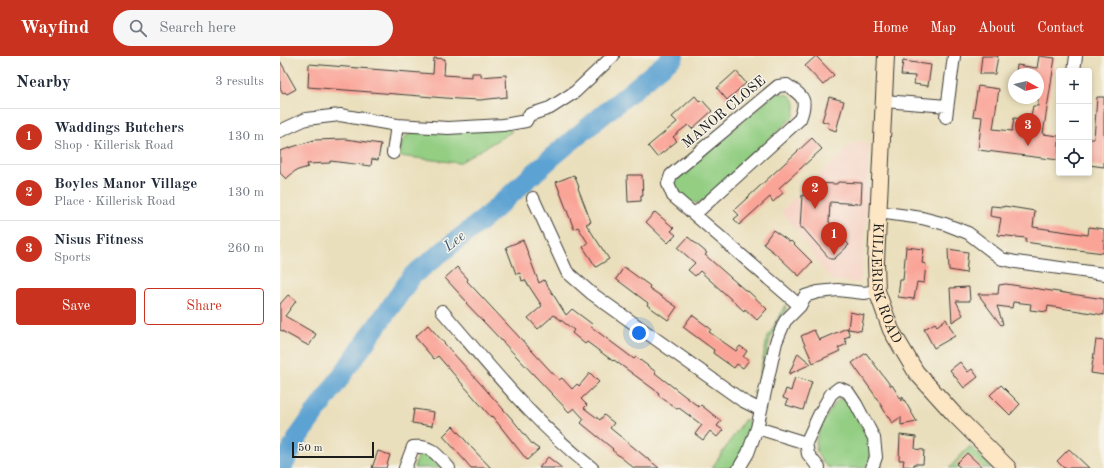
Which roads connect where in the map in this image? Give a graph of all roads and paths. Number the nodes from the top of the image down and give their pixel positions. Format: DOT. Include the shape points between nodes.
graph roads {
  1 [pos="612,56"];
  2 [pos="886,56"];
  3 [pos="954,56"];
  4 [pos="1076,56"];
  5 [pos="1074,68"];
  6 [pos="884,101"];
  7 [pos="397,125"];
  8 [pos="280,131"];
  9 [pos="393,153"];
  10 [pos="533,198"];
  11 [pos="878,212"];
  12 [pos="694,214"];
  13 [pos="1104,274"];
  14 [pos="877,291"];
  15 [pos="800,306"];
  16 [pos="442,311"];
  17 [pos="761,410"];
  18 [pos="756,428"];
  19 [pos="806,443"];
  20 [pos="405,468"];
  21 [pos="448,468"];
  22 [pos="592,468"];
  23 [pos="739,468"];
  24 [pos="819,468"];
  25 [pos="872,468"];
  26 [pos="1008,468"];
  1 -- 7 [label="street" via="575,92 550,108 529,115 526,121 503,126 448,128"];
  2 -- 6 [label="main road, KILLERISK ROAD"];
  3 -- 6 [label="street" via="947,112"];
  4 -- 5 [label="street"];
  6 -- 11 [label="main road, KILLERISK ROAD"];
  7 -- 8 [label="street" via="340,114 306,119"];
  7 -- 9 [label="street"];
  10 -- 17 [label="street" via="566,272 591,293 742,401"];
  11 -- 13 [label="street" via="945,224 968,234 1002,259"];
  11 -- 14 [label="main road, KILLERISK ROAD"];
  12 -- 12 [label="street, MANOR CLOSE" via="674,196 668,184 671,175 778,86 786,85 797,92 804,100 800,119"];
  12 -- 15 [label="street, MANOR CLOSE"];
  14 -- 15 [label="street" via="818,292 805,296"];
  14 -- 26 [label="main road, KILLERISK ROAD" via="891,330 916,372"];
  15 -- 17 [label="street" via="785,321 776,342"];
  16 -- 22 [label="street" via="520,401 572,453"];
  17 -- 18 [label="street"];
  18 -- 19 [label="street"];
  18 -- 23 [label="street" via="748,453"];
  19 -- 24 [label="street" via="808,454"];
  19 -- 25 [label="street" via="831,394 839,388 848,392 874,438 876,457"];
  20 -- 21 [label="street" via="413,447 423,446 434,452"];
}
